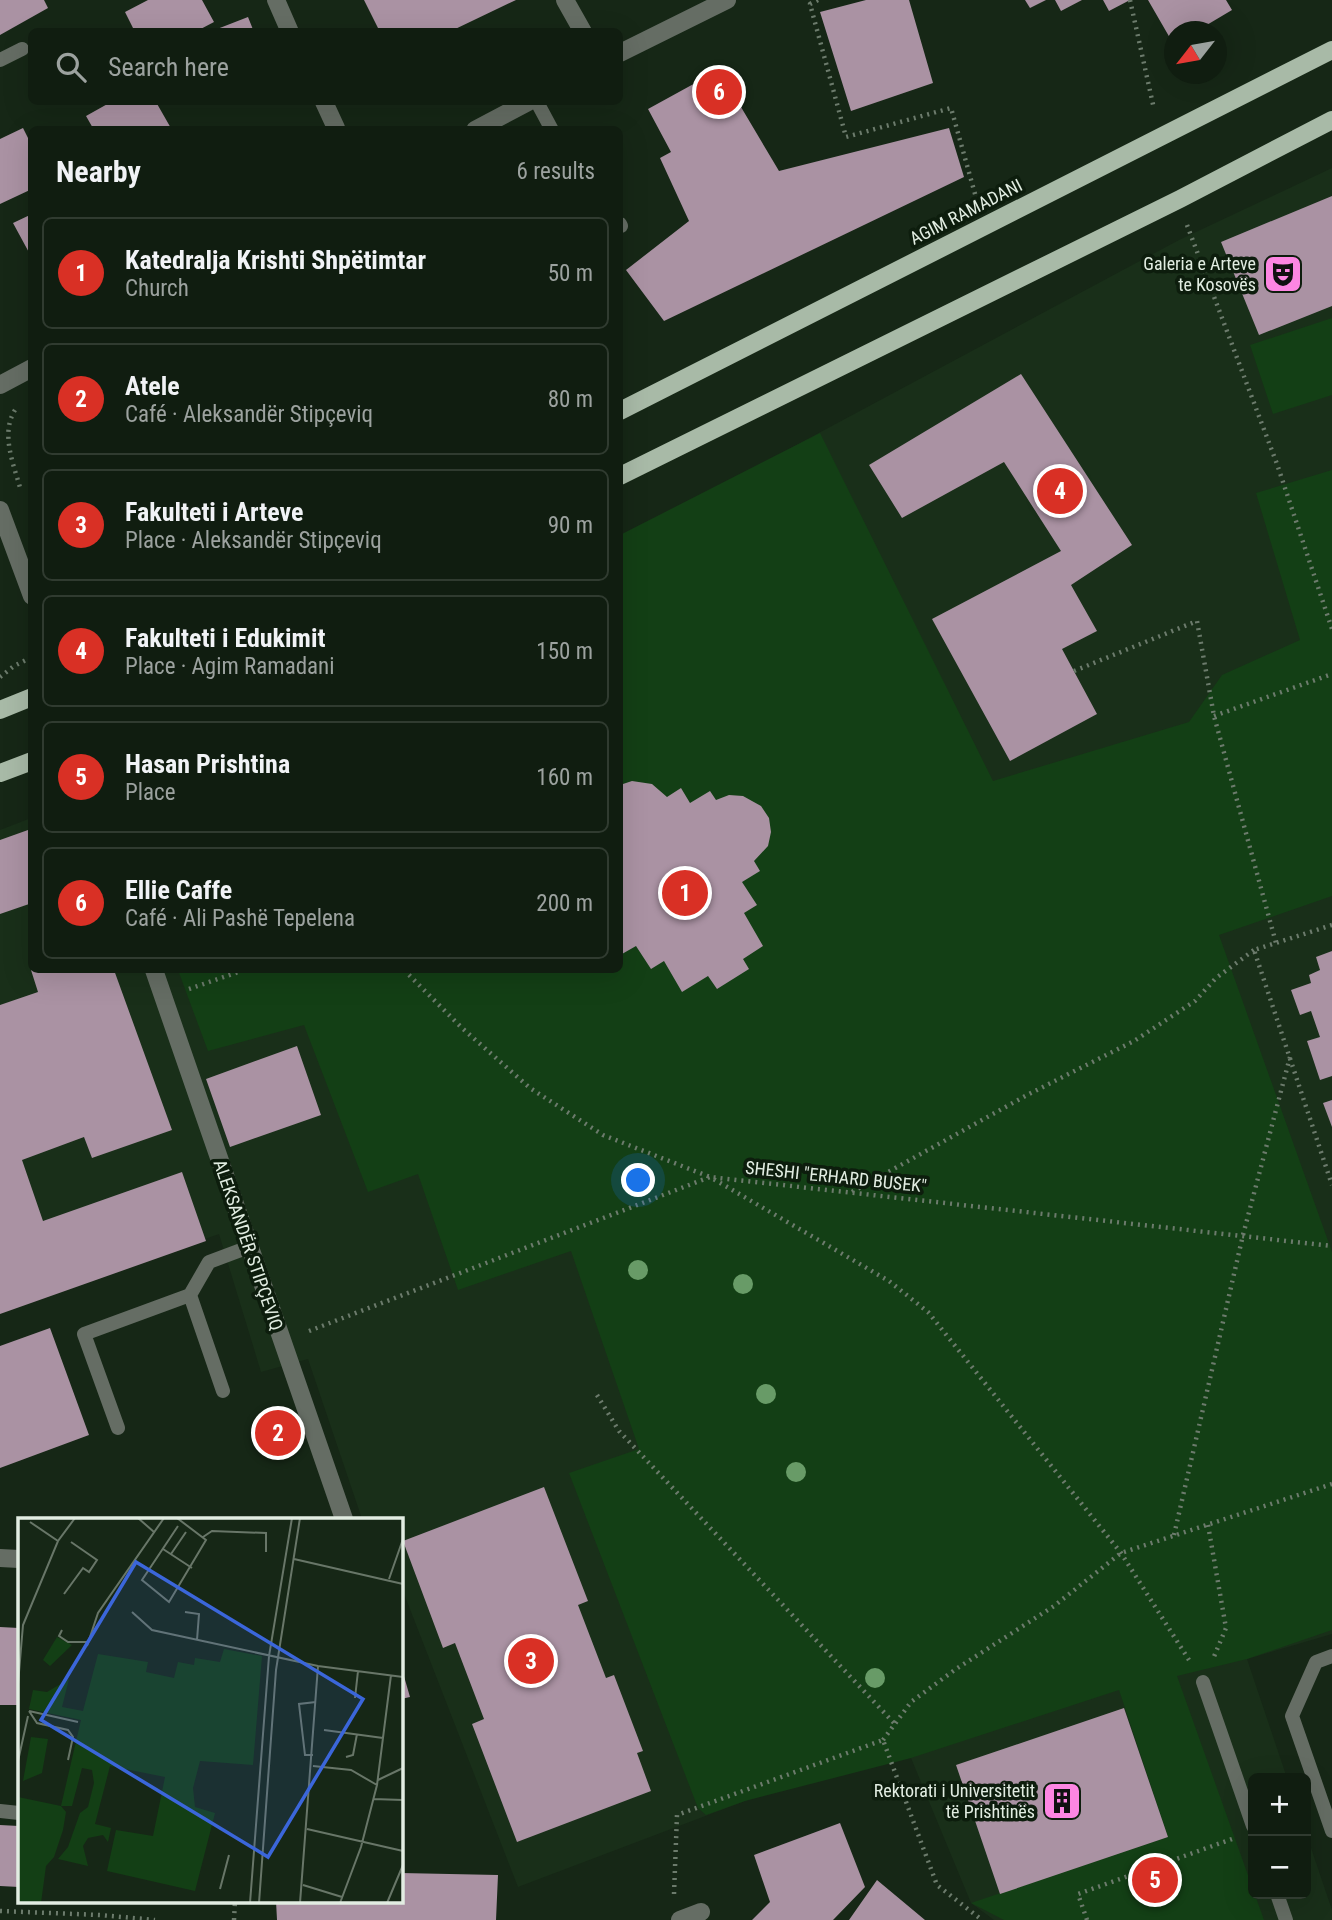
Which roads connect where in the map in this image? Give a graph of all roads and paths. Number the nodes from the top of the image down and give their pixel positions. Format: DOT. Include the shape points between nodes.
graph roads {
  1 [pos="276,0"];
  2 [pos="565,0"];
  3 [pos="727,0"];
  4 [pos="818,0"];
  5 [pos="1130,0"];
  6 [pos="288,28"];
  7 [pos="581,28"];
  8 [pos="22,50"];
  9 [pos="1332,50"];
  10 [pos="623,52"];
  11 [pos="0,60"];
  12 [pos="326,105"];
  13 [pos="522,105"];
  14 [pos="539,105"];
  15 [pos="1332,120"];
  16 [pos="336,126"];
  17 [pos="483,126"];
  18 [pos="550,126"];
  19 [pos="1162,136"];
  20 [pos="1180,199"];
  21 [pos="986,225"];
  22 [pos="28,370"];
  23 [pos="0,385"];
  24 [pos="16,408"];
  25 [pos="623,409"];
  26 [pos="623,475"];
  27 [pos="22,493"];
  28 [pos="0,510"];
  29 [pos="28,585"];
  30 [pos="1332,629"];
  31 [pos="28,659"];
  32 [pos="1074,671"];
  33 [pos="1332,674"];
  34 [pos="0,677"];
  35 [pos="28,699"];
  36 [pos="0,710"];
  37 [pos="1214,716"];
  38 [pos="28,762"];
  39 [pos="0,773"];
  40 [pos="1332,925"];
  41 [pos="1276,943"];
  42 [pos="1254,950"];
  43 [pos="155,973"];
  44 [pos="235,973"];
  45 [pos="407,973"];
  46 [pos="164,998"];
  47 [pos="1290,1057"];
  48 [pos="710,1177"];
  49 [pos="1332,1185"];
  50 [pos="849,1193"];
  51 [pos="1243,1235"];
  52 [pos="1332,1246"];
  53 [pos="249,1247"];
  54 [pos="190,1295"];
  55 [pos="282,1341"];
  56 [pos="223,1391"];
  57 [pos="597,1395"];
  58 [pos="118,1428"];
  59 [pos="1332,1484"];
  60 [pos="344,1518"];
  61 [pos="1208,1525"];
  62 [pos="1174,1535"];
  63 [pos="1121,1553"];
  64 [pos="0,1558"];
  65 [pos="18,1559"];
  66 [pos="1332,1656"];
  67 [pos="1203,1682"];
  68 [pos="894,1723"];
  69 [pos="883,1740"];
  70 [pos="0,1811"];
  71 [pos="1248,1812"];
  72 [pos="18,1813"];
  73 [pos="1332,1831"];
  74 [pos="1241,1836"];
  75 [pos="1279,1899"];
  76 [pos="236,1902"];
  77 [pos="0,1911"];
  78 [pos="701,1912"];
  79 [pos="677,1913"];
  80 [pos="155,1920"];
  81 [pos="234,1920"];
  82 [pos="982,1920"];
  83 [pos="1087,1920"];
  84 [pos="1286,1920"];
  1 -- 6 [label="street"];
  2 -- 7 [label="street"];
  3 -- 10 [label="street"];
  4 -- 21 [label="path" via="810,4 846,137 951,108"];
  5 -- 19 [label="path"];
  8 -- 11 [label="lane"];
  9 -- 19 [label="main road, AGIM RAMADANI"];
  12 -- 16 [label="street"];
  13 -- 17 [label="street"];
  14 -- 18 [label="lane"];
  15 -- 20 [label="main road"];
  19 -- 21 [label="main road, AGIM RAMADANI"];
  20 -- 26 [label="main road"];
  20 -- 30 [label="path"];
  21 -- 25 [label="main road, AGIM RAMADANI"];
  22 -- 23 [label="street"];
  24 -- 27 [label="path" via="5,435"];
  28 -- 29 [label="street"];
  31 -- 34 [label="path"];
  32 -- 37 [label="path" via="1197,621"];
  33 -- 37 [label="path"];
  35 -- 36 [label="main road"];
  37 -- 41 [label="path"];
  38 -- 39 [label="main road"];
  40 -- 41 [label="path"];
  41 -- 42 [label="path"];
  42 -- 47 [label="path"];
  42 -- 50 [label="path" via="1216,978 1195,1001 1134,1041"];
  43 -- 46 [label="street, ALEKSANDËR STIPÇEVIQ"];
  44 -- 46 [label="path"];
  45 -- 48 [label="path, SHESHI \"ERHARD BUSEK\"" via="495,1059 557,1107 603,1135"];
  46 -- 53 [label="street, ALEKSANDËR STIPÇEVIQ"];
  47 -- 49 [label="path"];
  47 -- 51 [label="path"];
  48 -- 50 [label="path, SHESHI \"ERHARD BUSEK\""];
  48 -- 55 [label="path"];
  48 -- 63 [label="path" via="889,1281 928,1312"];
  50 -- 51 [label="path, SHESHI \"ERHARD BUSEK\""];
  51 -- 52 [label="path, SHESHI \"ERHARD BUSEK\""];
  51 -- 62 [label="path"];
  53 -- 54 [label="lane" via="209,1262"];
  53 -- 55 [label="street, ALEKSANDËR STIPÇEVIQ"];
  54 -- 56 [label="lane"];
  54 -- 58 [label="lane" via="84,1334"];
  55 -- 60 [label="street, ALEKSANDËR STIPÇEVIQ"];
  57 -- 68 [label="path" via="619,1431"];
  59 -- 61 [label="path"];
  61 -- 62 [label="path"];
  61 -- 67 [label="path" via="1226,1628"];
  62 -- 63 [label="path"];
  63 -- 67 [label="path"];
  63 -- 68 [label="path" via="1054,1606 911,1702"];
  64 -- 65 [label="street"];
  66 -- 73 [label="lane" via="1316,1662 1292,1716"];
  67 -- 71 [label="lane"];
  68 -- 69 [label="path"];
  69 -- 79 [label="path" via="677,1815"];
  69 -- 82 [label="path" via="937,1885"];
  70 -- 72 [label="lane"];
  74 -- 83 [label="path" via="1078,1894"];
  75 -- 84 [label="lane"];
  76 -- 81 [label="path"];
  77 -- 80 [label="path"];
  78 -- 79 [label="street"];
}
